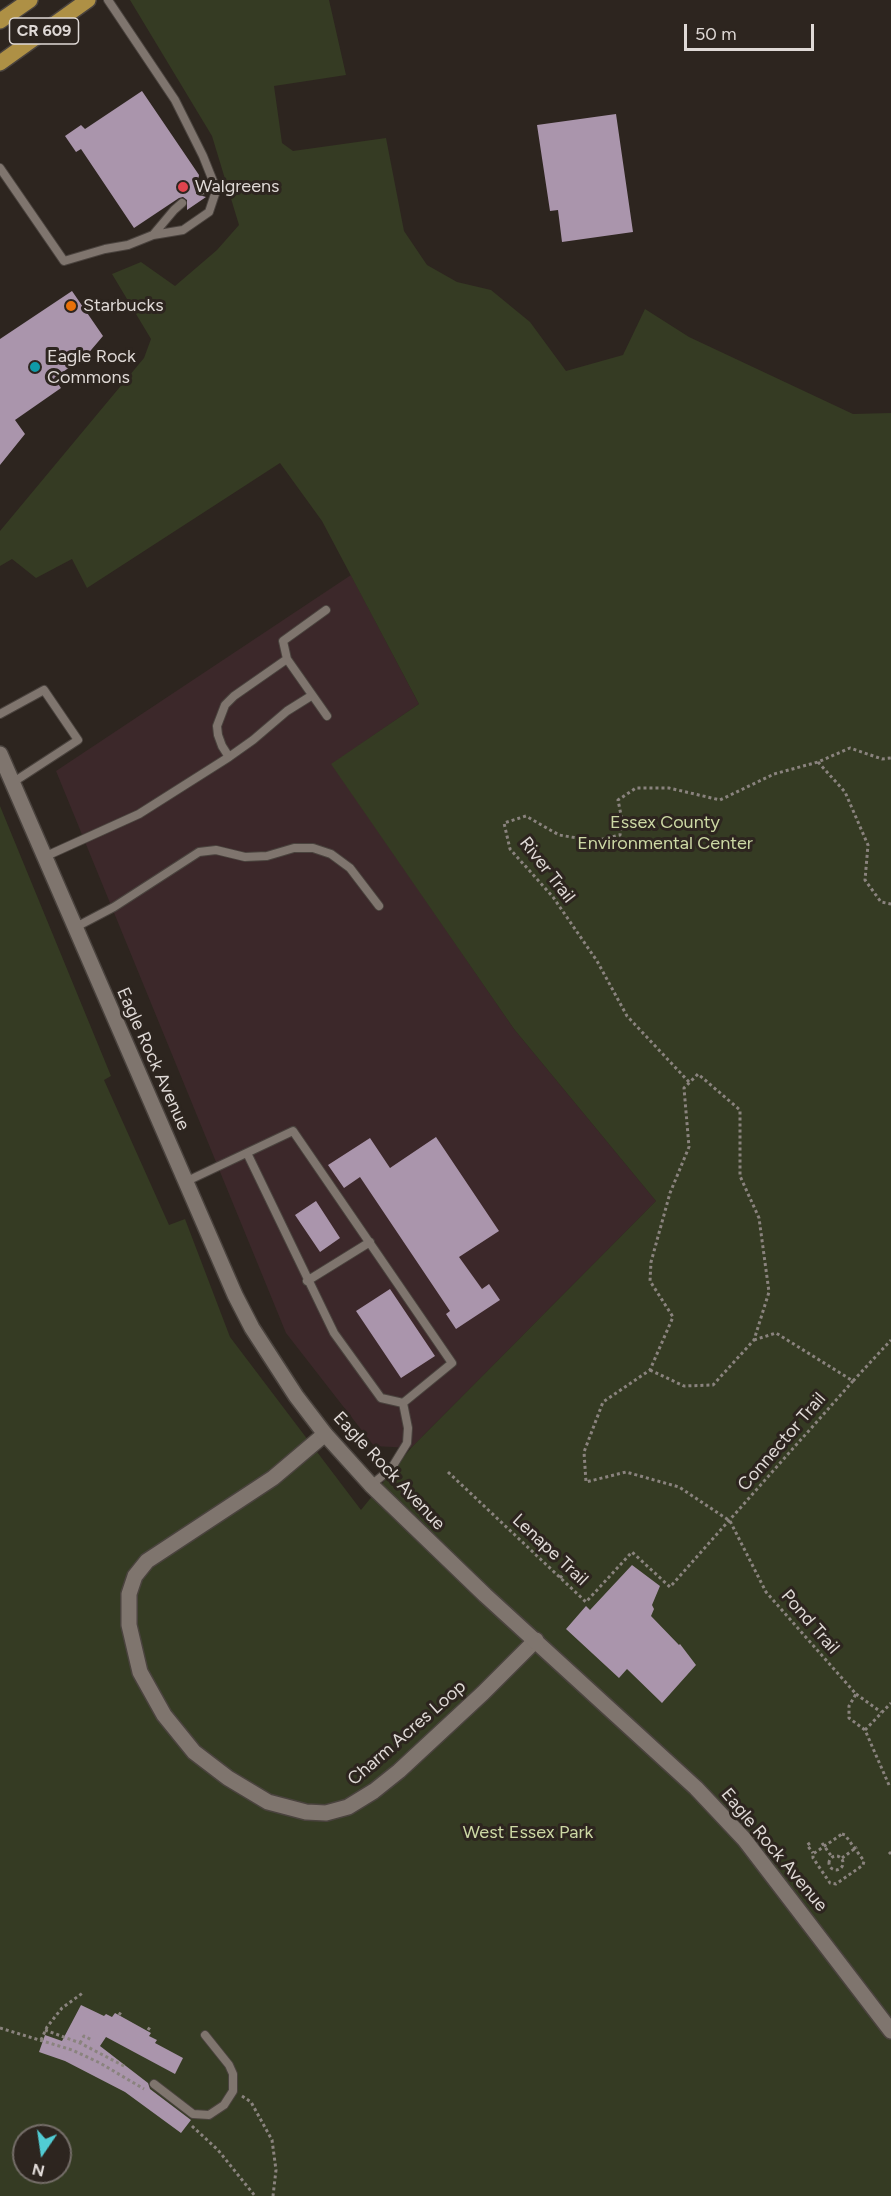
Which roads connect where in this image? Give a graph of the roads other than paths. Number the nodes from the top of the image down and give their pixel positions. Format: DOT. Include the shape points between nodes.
graph roads {
  1 [pos="30,0"];
  2 [pos="88,0"];
  3 [pos="108,0"];
  4 [pos="0,21"];
  5 [pos="0,63"];
  6 [pos="0,168"];
  7 [pos="213,181"];
  8 [pos="201,191"];
  9 [pos="182,203"];
  10 [pos="153,235"];
  11 [pos="326,610"];
  12 [pos="287,659"];
  13 [pos="311,696"];
  14 [pos="0,714"];
  15 [pos="327,716"];
  16 [pos="0,754"];
  17 [pos="229,757"];
  18 [pos="12,783"];
  19 [pos="44,857"];
  20 [pos="379,906"];
  21 [pos="74,928"];
  22 [pos="247,1153"];
  23 [pos="185,1182"];
  24 [pos="370,1242"];
  25 [pos="307,1281"];
  26 [pos="403,1402"];
  27 [pos="325,1434"];
  28 [pos="371,1485"];
  29 [pos="536,1640"];
  30 [pos="891,2031"];
  31 [pos="205,2035"];
  32 [pos="154,2084"];
  1 -- 4 [label="main road, CR 609"];
  2 -- 5 [label="main road, CR 609"];
  3 -- 7 [label="lane" via="175,100"];
  6 -- 10 [label="lane" via="64,261"];
  7 -- 8 [label="lane"];
  7 -- 10 [label="lane" via="215,194 209,212 183,230"];
  9 -- 10 [label="lane"];
  11 -- 12 [label="lane" via="283,641"];
  12 -- 13 [label="lane"];
  12 -- 17 [label="lane" via="225,705 217,726"];
  13 -- 15 [label="lane"];
  13 -- 17 [label="lane"];
  14 -- 18 [label="lane" via="44,690 78,740"];
  16 -- 18 [label="main road, Eagle Rock Avenue"];
  17 -- 19 [label="lane" via="139,814"];
  18 -- 19 [label="main road, Eagle Rock Avenue"];
  19 -- 21 [label="main road, Eagle Rock Avenue"];
  20 -- 21 [label="lane" via="350,868 331,854 313,848 294,848 244,858 216,850 200,852"];
  21 -- 23 [label="main road, Eagle Rock Avenue"];
  22 -- 23 [label="lane"];
  22 -- 24 [label="lane" via="294,1131"];
  22 -- 25 [label="lane"];
  23 -- 27 [label="main road, Eagle Rock Avenue" via="252,1328"];
  24 -- 25 [label="lane"];
  24 -- 26 [label="lane" via="452,1363"];
  25 -- 26 [label="lane" via="334,1333 381,1398"];
  26 -- 28 [label="lane" via="407,1443 391,1469"];
  27 -- 28 [label="main road, Eagle Rock Avenue"];
  27 -- 29 [label="main road, Charm Acres Loop" via="273,1478 147,1561 135,1576 129,1594 129,1625 140,1672 164,1715 194,1752 268,1802 306,1812 326,1813 348,1807 399,1771"];
  28 -- 29 [label="main road, Eagle Rock Avenue"];
  29 -- 30 [label="main road, Eagle Rock Avenue" via="696,1788 744,1839"];
  31 -- 32 [label="lane" via="233,2074 233,2091 224,2105 216,2112 193,2114"];
}
